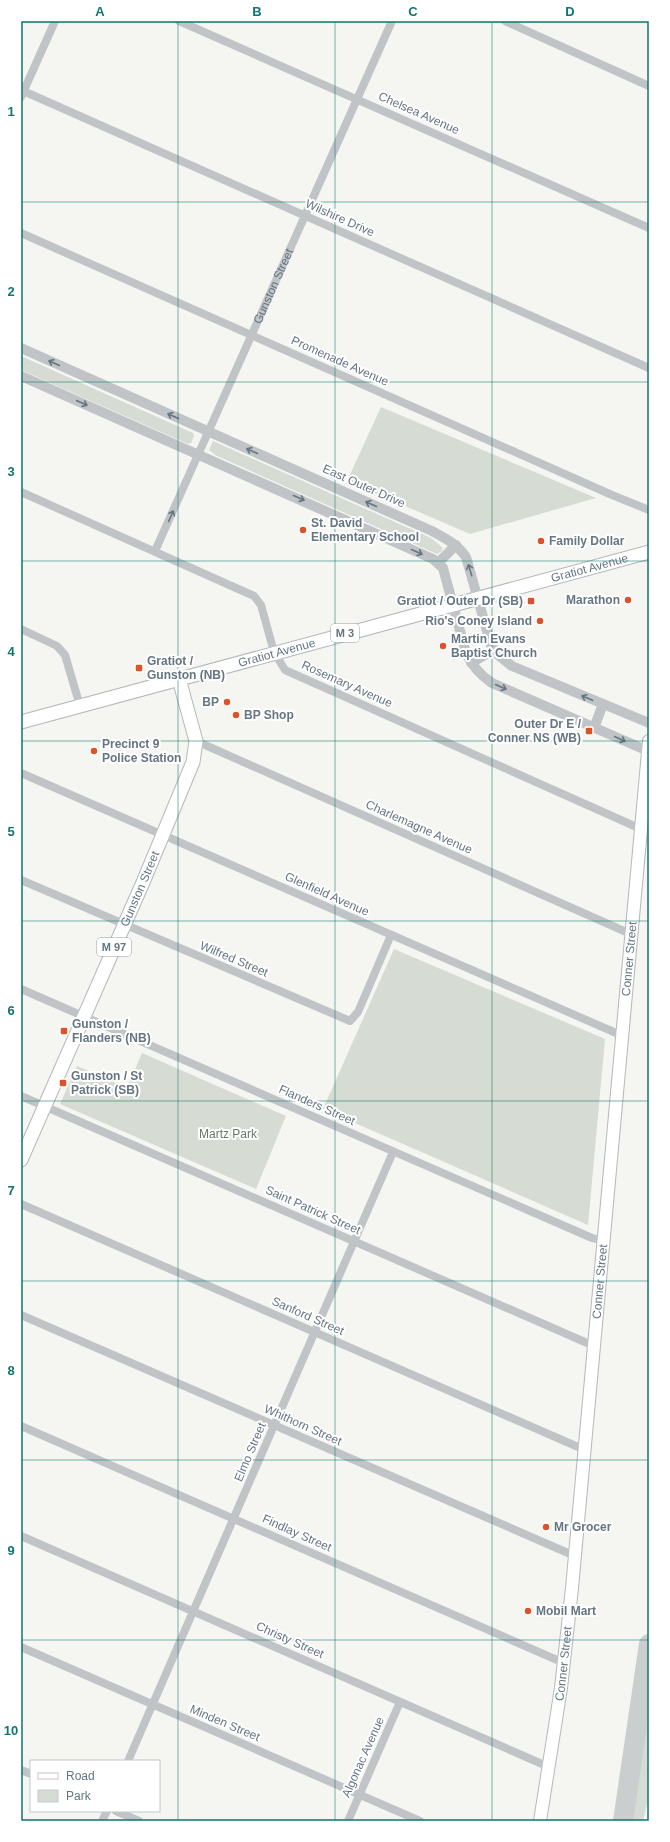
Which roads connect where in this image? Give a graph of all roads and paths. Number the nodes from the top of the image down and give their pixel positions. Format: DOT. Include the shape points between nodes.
graph roads {
  1 [pos="55,21"];
  2 [pos="178,21"];
  3 [pos="392,21"];
  4 [pos="505,21"];
  5 [pos="649,86"];
  6 [pos="22,93"];
  7 [pos="357,99"];
  8 [pos="305,216"];
  9 [pos="649,228"];
  10 [pos="21,233"];
  11 [pos="251,334"];
  12 [pos="21,348"];
  13 [pos="649,368"];
  14 [pos="21,376"];
  15 [pos="209,432"];
  16 [pos="199,454"];
  17 [pos="21,492"];
  18 [pos="649,510"];
  19 [pos="456,545"];
  20 [pos="155,551"];
  21 [pos="649,552"];
  22 [pos="438,563"];
  23 [pos="478,598"];
  24 [pos="454,604"];
  25 [pos="21,629"];
  26 [pos="494,650"];
  27 [pos="274,652"];
  28 [pos="471,663"];
  29 [pos="179,679"];
  30 [pos="603,704"];
  31 [pos="80,706"];
  32 [pos="21,722"];
  33 [pos="649,723"];
  34 [pos="594,728"];
  35 [pos="196,741"];
  36 [pos="648,746"];
  37 [pos="21,773"];
  38 [pos="641,829"];
  39 [pos="163,835"];
  40 [pos="21,880"];
  41 [pos="124,925"];
  42 [pos="391,935"];
  43 [pos="633,935"];
  44 [pos="21,988"];
  45 [pos="84,1016"];
  46 [pos="623,1036"];
  47 [pos="21,1096"];
  48 [pos="45,1106"];
  49 [pos="393,1152"];
  50 [pos="21,1160"];
  51 [pos="21,1204"];
  52 [pos="354,1241"];
  53 [pos="604,1241"];
  54 [pos="21,1314"];
  55 [pos="314,1332"];
  56 [pos="594,1346"];
  57 [pos="274,1425"];
  58 [pos="21,1426"];
  59 [pos="585,1450"];
  60 [pos="234,1519"];
  61 [pos="21,1536"];
  62 [pos="575,1556"];
  63 [pos="194,1611"];
  64 [pos="21,1647"];
  65 [pos="564,1663"];
  66 [pos="400,1702"];
  67 [pos="153,1705"];
  68 [pos="128,1760"];
  69 [pos="549,1767"];
  70 [pos="360,1794"];
  71 [pos="118,1812"];
  72 [pos="139,1821"];
  73 [pos="348,1821"];
  74 [pos="420,1821"];
  75 [pos="540,1821"];
  1 -- 6 [label="street"];
  2 -- 7 [label="street, Chelsea Avenue"];
  3 -- 7 [label="street, Gunston Street"];
  4 -- 5 [label="street"];
  6 -- 8 [label="street, Wilshire Drive"];
  7 -- 8 [label="street, Gunston Street"];
  7 -- 9 [label="street, Chelsea Avenue"];
  8 -- 11 [label="street, Gunston Street"];
  8 -- 13 [label="street, Wilshire Drive"];
  10 -- 11 [label="street, Promenade Avenue"];
  11 -- 15 [label="street, Gunston Street"];
  11 -- 18 [label="street, Promenade Avenue"];
  15 -- 12 [label="street, East Outer Drive, one-way"];
  14 -- 16 [label="street, one-way"];
  15 -- 16 [label="street, Gunston Street"];
  19 -- 15 [label="street, East Outer Drive, one-way" via="432,531"];
  20 -- 16 [label="street, Gunston Street, one-way"];
  16 -- 22 [label="street, one-way" via="433,558"];
  17 -- 20 [label="street, Rosemary Avenue"];
  19 -- 22 [label="street"];
  23 -- 19 [label="street, East Outer Drive, one-way" via="466,557"];
  20 -- 27 [label="street, Rosemary Avenue" via="254,596 262,605"];
  21 -- 23 [label="main road, Gratiot Avenue / M 3"];
  22 -- 24 [label="street" via="448,583"];
  23 -- 24 [label="main road, Gratiot Avenue / M 3"];
  23 -- 26 [label="street, East Outer Drive"];
  24 -- 27 [label="main road, Gratiot Avenue / M 3"];
  24 -- 28 [label="street"];
  25 -- 31 [label="street" via="57,646 65,655"];
  26 -- 28 [label="street"];
  30 -- 26 [label="street, East Outer Drive, one-way" via="512,666"];
  27 -- 29 [label="main road, Gratiot Avenue / M 3"];
  27 -- 38 [label="street, Rosemary Avenue" via="285,670"];
  28 -- 34 [label="street, one-way" via="492,683"];
  29 -- 31 [label="main road, Gratiot Avenue / M 3"];
  29 -- 35 [label="main road, Gunston Street / M 97"];
  30 -- 33 [label="street, East Outer Drive"];
  30 -- 34 [label="street"];
  31 -- 32 [label="main road, Gratiot Avenue / M 3"];
  34 -- 36 [label="street, one-way"];
  35 -- 39 [label="main road, Gunston Street / M 97" via="193,762"];
  35 -- 43 [label="street, Charlemagne Avenue"];
  36 -- 38 [label="main road, Conner Street"];
  37 -- 39 [label="street, Glenfield Avenue"];
  38 -- 43 [label="main road, Conner Street"];
  39 -- 41 [label="main road, Gunston Street / M 97"];
  39 -- 42 [label="street, Glenfield Avenue"];
  40 -- 41 [label="street, Wilfred Street"];
  41 -- 42 [label="street, Wilfred Street" via="350,1021 358,1012"];
  41 -- 45 [label="main road, Gunston Street / M 97"];
  42 -- 46 [label="street, Glenfield Avenue"];
  43 -- 46 [label="main road, Conner Street"];
  44 -- 45 [label="street, Flanders Street"];
  45 -- 48 [label="main road, Gunston Street / M 97"];
  45 -- 49 [label="street, Flanders Street"];
  46 -- 53 [label="main road, Conner Street"];
  47 -- 48 [label="street, Saint Patrick Street"];
  48 -- 50 [label="main road, Gunston Street / M 97"];
  48 -- 52 [label="street, Saint Patrick Street"];
  49 -- 52 [label="street, Elmo Street"];
  49 -- 53 [label="street, Flanders Street"];
  51 -- 55 [label="street, Sanford Street"];
  52 -- 55 [label="street, Elmo Street"];
  52 -- 56 [label="street, Saint Patrick Street"];
  53 -- 56 [label="main road, Conner Street"];
  54 -- 57 [label="street, Whithorn Street"];
  55 -- 57 [label="street, Elmo Street"];
  55 -- 59 [label="street, Sanford Street"];
  56 -- 59 [label="main road, Conner Street"];
  57 -- 60 [label="street, Elmo Street"];
  57 -- 62 [label="street, Whithorn Street"];
  58 -- 60 [label="street, Findlay Street"];
  59 -- 62 [label="main road, Conner Street"];
  60 -- 63 [label="street, Elmo Street"];
  60 -- 65 [label="street, Findlay Street"];
  61 -- 63 [label="street, Christy Street"];
  62 -- 65 [label="main road, Conner Street"];
  63 -- 66 [label="street, Christy Street"];
  63 -- 67 [label="street, Elmo Street"];
  64 -- 67 [label="street, Minden Street"];
  65 -- 69 [label="main road, Conner Street"];
  66 -- 69 [label="street, Christy Street"];
  66 -- 70 [label="street, Algonac Avenue"];
  67 -- 68 [label="street, Elmo Street"];
  67 -- 70 [label="street, Minden Street"];
  69 -- 75 [label="main road, Conner Street"];
  70 -- 73 [label="street, Algonac Avenue"];
  70 -- 74 [label="street, Minden Street"];
  71 -- 72 [label="street"];
}
